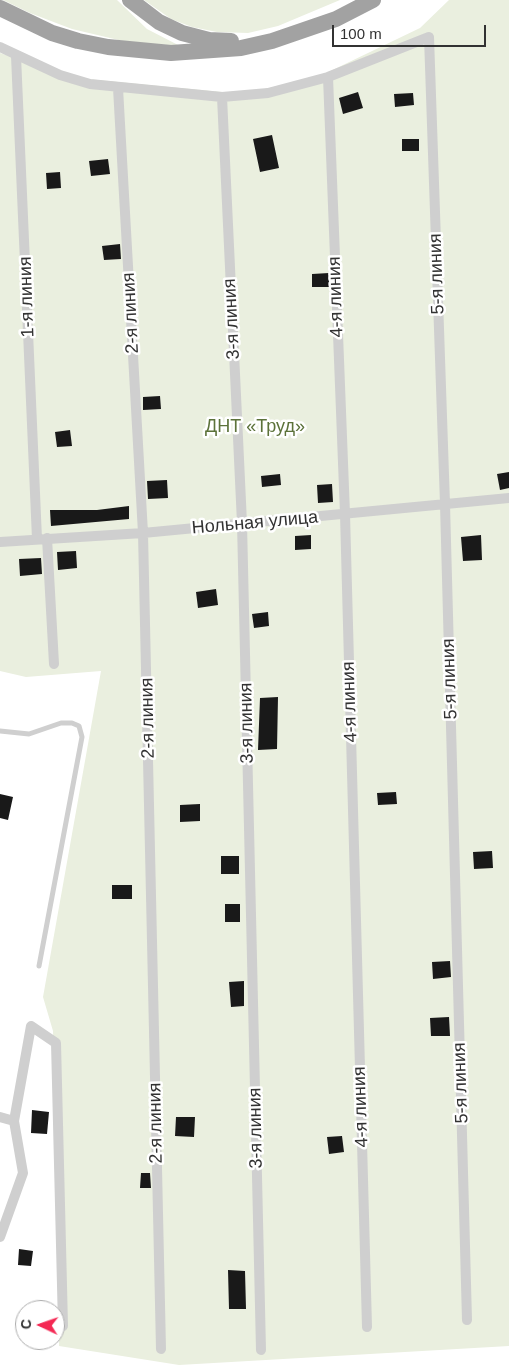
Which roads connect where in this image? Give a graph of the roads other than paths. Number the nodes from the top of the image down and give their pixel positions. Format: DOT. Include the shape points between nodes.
graph roads {
  1 [pos="130,0"];
  2 [pos="373,0"];
  3 [pos="0,8"];
  4 [pos="336,19"];
  5 [pos="0,47"];
  6 [pos="16,56"];
  7 [pos="328,77"];
  8 [pos="118,88"];
  9 [pos="222,97"];
  10 [pos="509,498"];
  11 [pos="445,504"];
  12 [pos="345,514"];
  13 [pos="242,523"];
  14 [pos="144,533"];
  15 [pos="42,539"];
  16 [pos="0,542"];
  17 [pos="54,664"];
  18 [pos="0,731"];
  19 [pos="39,966"];
  20 [pos="0,1117"];
  21 [pos="14,1121"];
  22 [pos="0,1237"];
  23 [pos="62,1300"];
  24 [pos="467,1320"];
  25 [pos="367,1327"];
  26 [pos="161,1349"];
  27 [pos="261,1350"];
  1 -- 4 [label="highway" via="160,22 182,33 210,40 266,38"];
  2 -- 4 [label="highway"];
  3 -- 4 [label="highway" via="78,41 163,52 242,48 302,33"];
  5 -- 6 [label="street"];
  6 -- 8 [label="street" via="60,75"];
  6 -- 15 [label="street, 1-я линия"];
  7 -- 9 [label="street" via="268,93"];
  7 -- 11 [label="street, 5-я линия" via="428,38"];
  7 -- 12 [label="street, 4-я линия"];
  8 -- 9 [label="street"];
  8 -- 14 [label="street, 2-я линия"];
  9 -- 13 [label="street, 3-я линия"];
  10 -- 11 [label="street, Нольная улица"];
  11 -- 12 [label="street, Нольная улица"];
  11 -- 24 [label="street, 5-я линия"];
  12 -- 13 [label="street, Нольная улица"];
  12 -- 25 [label="street, 4-я линия"];
  13 -- 14 [label="street, Нольная улица"];
  13 -- 27 [label="street, 3-я линия"];
  14 -- 15 [label="street, Нольная улица"];
  14 -- 26 [label="street, 2-я линия"];
  15 -- 16 [label="street, Нольная улица"];
  15 -- 17 [label="street, 1-я линия"];
  18 -- 19 [label="lane" via="29,734 61,723 72,723 80,726 82,736"];
  20 -- 21 [label="street"];
  21 -- 22 [label="street" via="23,1173"];
  21 -- 23 [label="street" via="31,1026 56,1043"];
}
